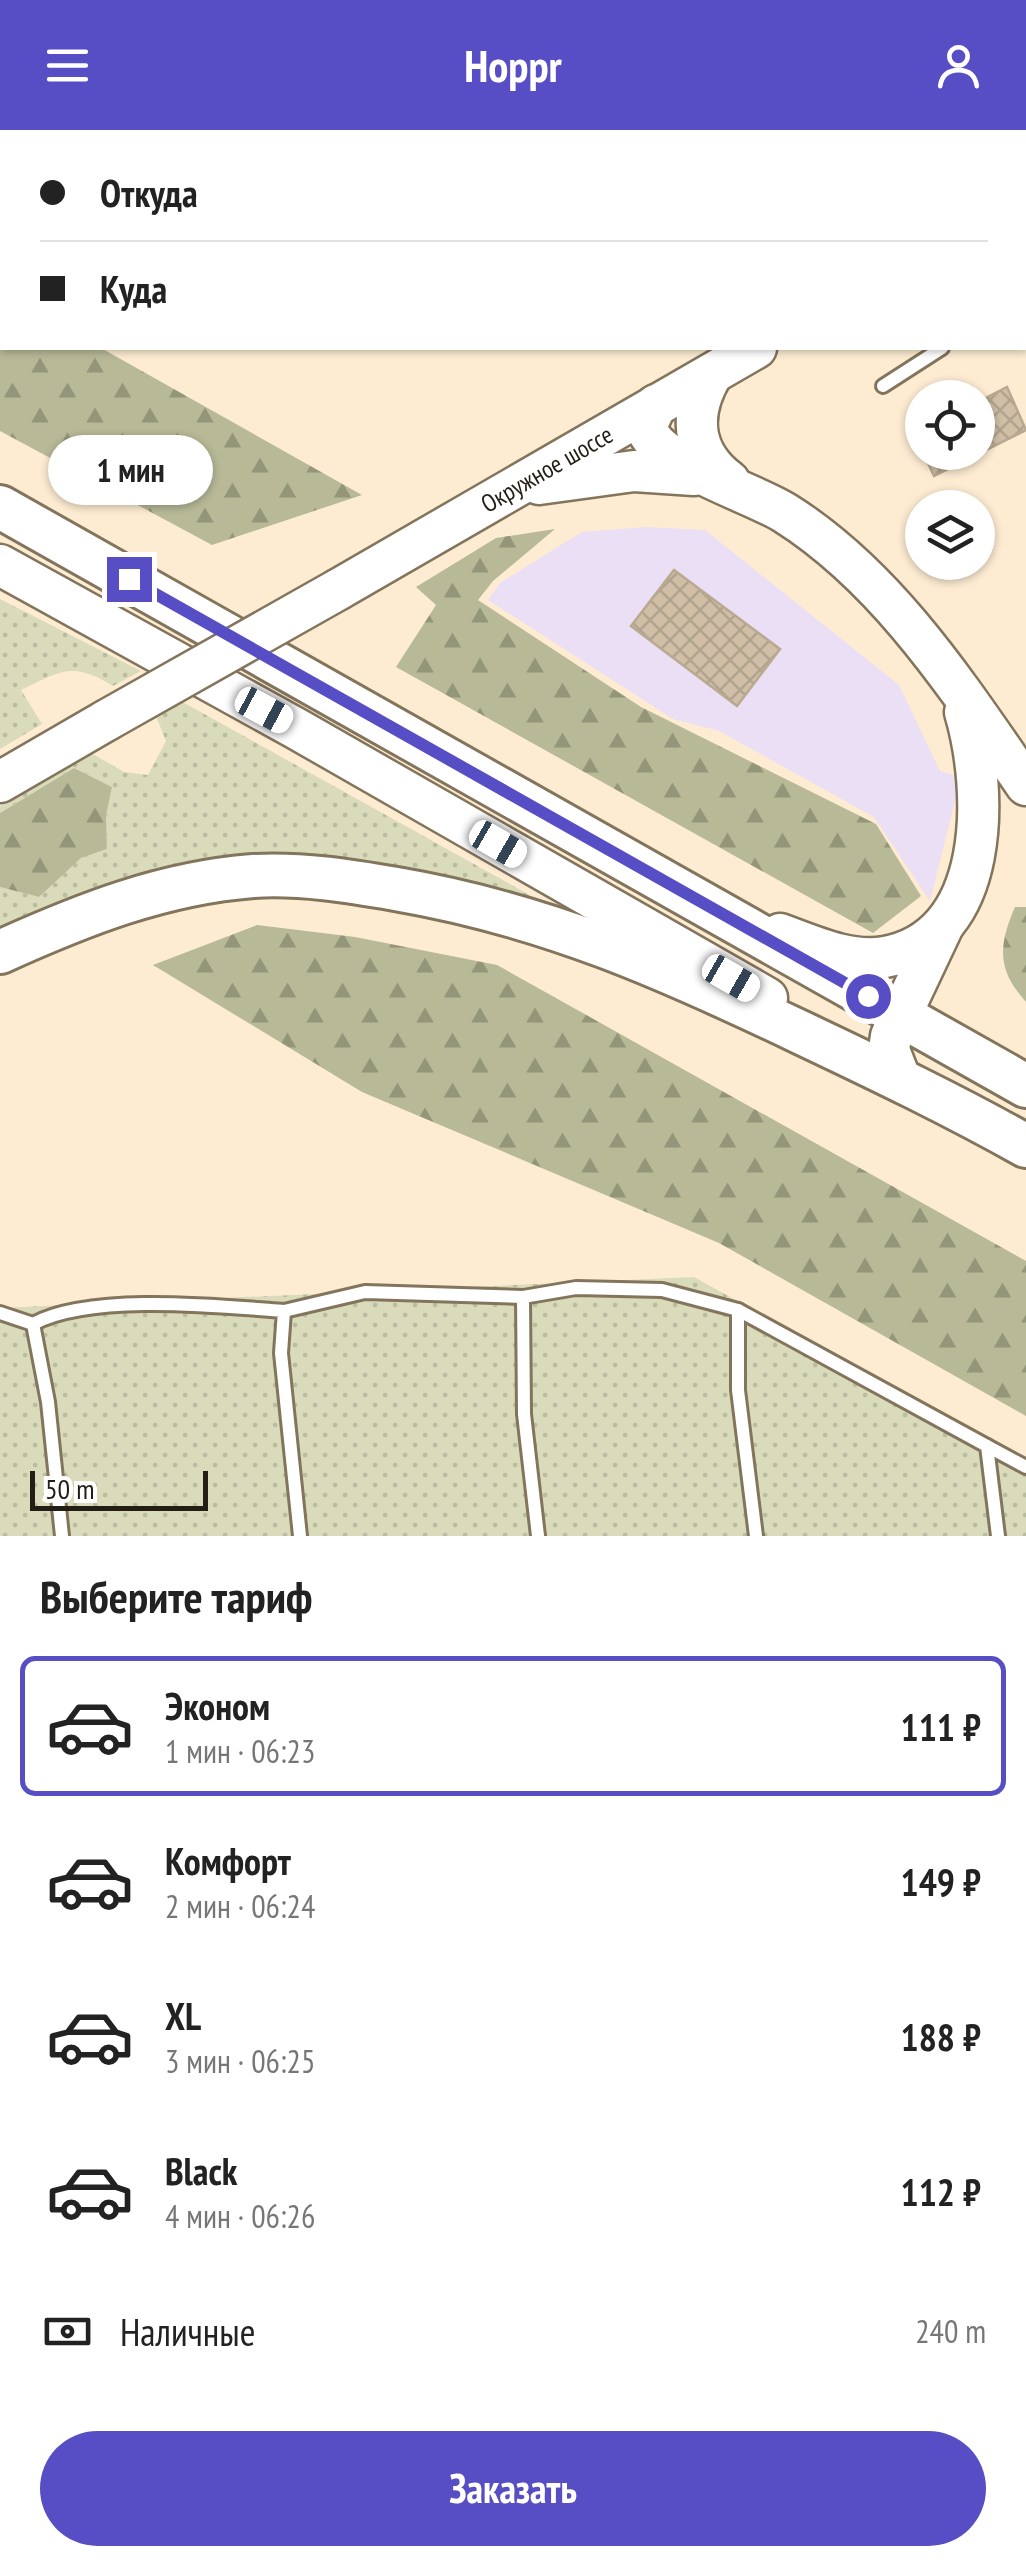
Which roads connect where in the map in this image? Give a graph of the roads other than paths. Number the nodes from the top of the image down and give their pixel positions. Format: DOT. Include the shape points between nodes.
graph roads {
  1 [pos="753,350"];
  2 [pos="939,350"];
  3 [pos="712,374"];
  4 [pos="883,386"];
  5 [pos="656,405"];
  6 [pos="740,489"];
  7 [pos="501,494"];
  8 [pos="0,508"];
  9 [pos="0,564"];
  10 [pos="957,684"];
  11 [pos="0,782"];
  12 [pos="1026,785"];
  13 [pos="709,906"];
  14 [pos="950,913"];
  15 [pos="0,952"];
  16 [pos="899,1014"];
  17 [pos="898,1073"];
  18 [pos="1026,1086"];
  19 [pos="959,1108"];
  20 [pos="1026,1146"];
  21 [pos="523,1297"];
  22 [pos="284,1310"];
  23 [pos="738,1310"];
  24 [pos="0,1313"];
  25 [pos="33,1324"];
  26 [pos="987,1446"];
  27 [pos="1026,1467"];
  28 [pos="62,1536"];
  29 [pos="300,1536"];
  30 [pos="538,1536"];
  31 [pos="756,1536"];
  32 [pos="998,1536"];
  1 -- 3 [label="main road, Окружное шоссе"];
  2 -- 4 [label="lane"];
  3 -- 5 [label="main road, Окружное шоссе"];
  3 -- 6 [label="main road" via="696,410 698,440 708,462"];
  5 -- 6 [label="main road" via="646,427 661,450"];
  5 -- 7 [label="main road, Окружное шоссе"];
  6 -- 7 [label="main road" via="655,470 568,478"];
  6 -- 10 [label="main road" via="787,514 843,557"];
  7 -- 11 [label="main road, Окружное шоссе, bridge"];
  8 -- 13 [label="highway"];
  9 -- 17 [label="main road"];
  10 -- 12 [label="main road"];
  10 -- 14 [label="main road" via="972,735 981,810 972,865"];
  13 -- 14 [label="main road" via="858,958 902,951"];
  13 -- 16 [label="highway"];
  14 -- 16 [label="main road"];
  15 -- 19 [label="highway" via="94,910 182,885 256,876 452,898 654,962"];
  16 -- 17 [label="main road" via="889,1050"];
  16 -- 18 [label="highway"];
  17 -- 19 [label="main road"];
  19 -- 20 [label="highway"];
  21 -- 22 [label="lane" via="365,1292"];
  21 -- 23 [label="lane" via="576,1288 662,1290"];
  21 -- 30 [label="lane" via="524,1414"];
  22 -- 25 [label="lane" via="198,1304 80,1310"];
  22 -- 29 [label="lane" via="281,1353"];
  23 -- 26 [label="lane"];
  23 -- 31 [label="lane" via="738,1390"];
  24 -- 25 [label="lane"];
  25 -- 28 [label="lane"];
  26 -- 27 [label="lane"];
  26 -- 32 [label="lane"];
}
